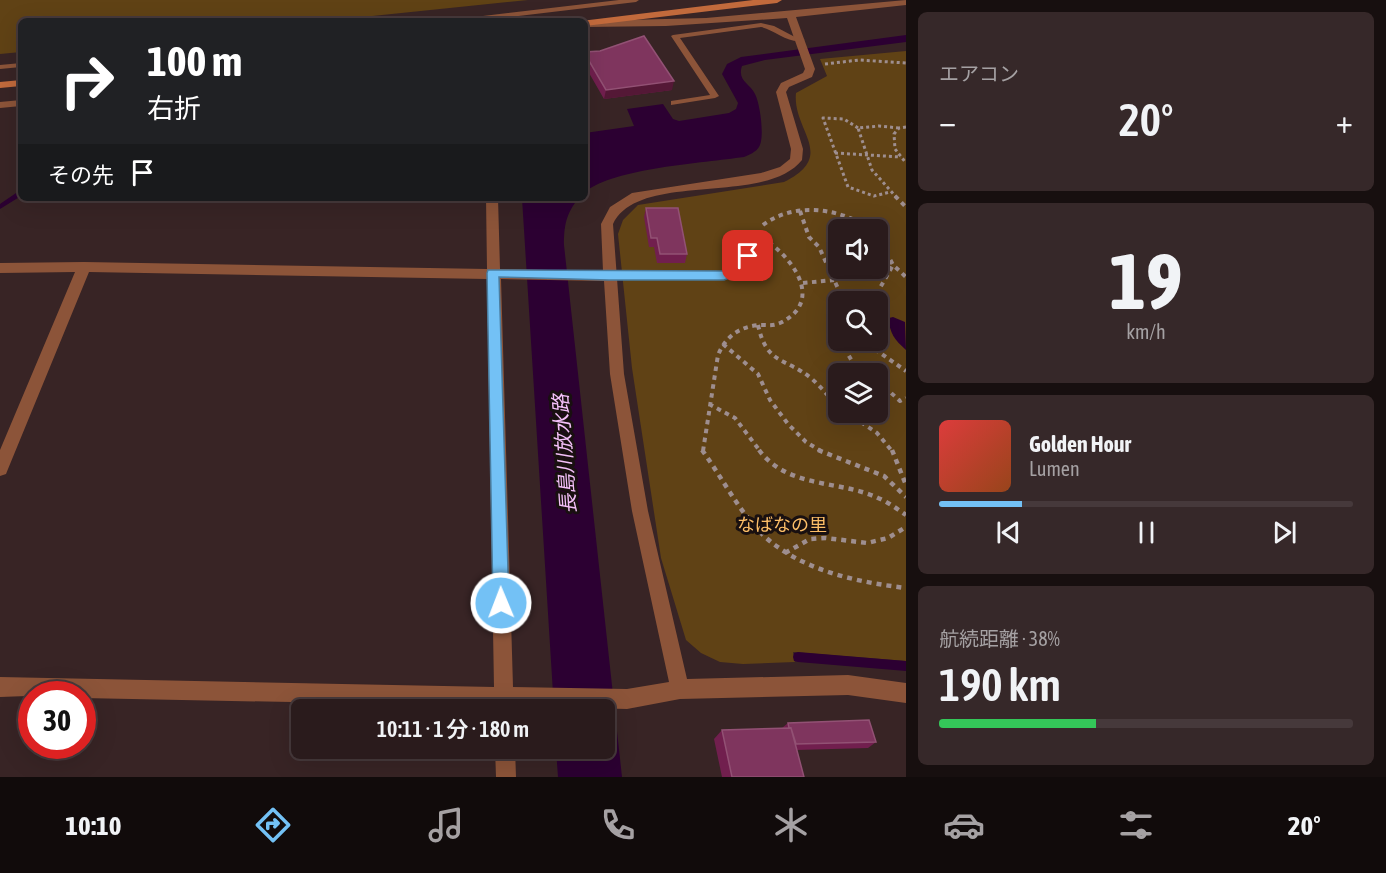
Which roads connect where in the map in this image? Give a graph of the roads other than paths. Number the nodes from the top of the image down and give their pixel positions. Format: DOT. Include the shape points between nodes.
graph roads {
  1 [pos="636,0"];
  2 [pos="777,0"];
  3 [pos="906,2"];
  4 [pos="791,16"];
  5 [pos="483,18"];
  6 [pos="588,23"];
  7 [pos="588,23"];
  8 [pos="801,41"];
  9 [pos="18,65"];
  10 [pos="0,67"];
  11 [pos="18,83"];
  12 [pos="0,85"];
  13 [pos="18,103"];
  14 [pos="674,103"];
  15 [pos="0,105"];
  16 [pos="492,201"];
  17 [pos="756,238"];
  18 [pos="84,267"];
  19 [pos="0,268"];
  20 [pos="493,273"];
  21 [pos="609,276"];
  22 [pos="0,470"];
  23 [pos="0,687"];
  24 [pos="680,689"];
  25 [pos="906,693"];
  26 [pos="355,699"];
  27 [pos="503,699"];
  28 [pos="526,699"];
  29 [pos="505,759"];
  30 [pos="506,777"];
  1 -- 5 [label="lane"];
  2 -- 6 [label="street"];
  3 -- 4 [label="street"];
  4 -- 7 [label="street"];
  4 -- 8 [label="street"];
  8 -- 14 [label="lane" via="773,26 761,25 675,36 715,96"];
  8 -- 21 [label="street" via="808,75 785,85 781,92 797,148 796,160 784,170 763,177 636,196 614,210 607,224"];
  9 -- 10 [label="lane"];
  11 -- 12 [label="street"];
  13 -- 15 [label="street"];
  16 -- 20 [label="street"];
  17 -- 21 [label="lane" via="739,270 724,276"];
  18 -- 19 [label="street"];
  18 -- 20 [label="street"];
  18 -- 22 [label="street"];
  20 -- 21 [label="street"];
  20 -- 27 [label="street"];
  21 -- 24 [label="street" via="616,374 640,511"];
  23 -- 26 [label="street"];
  24 -- 25 [label="street" via="848,685"];
  24 -- 28 [label="street" via="627,699"];
  29 -- 30 [label="street"];
}
